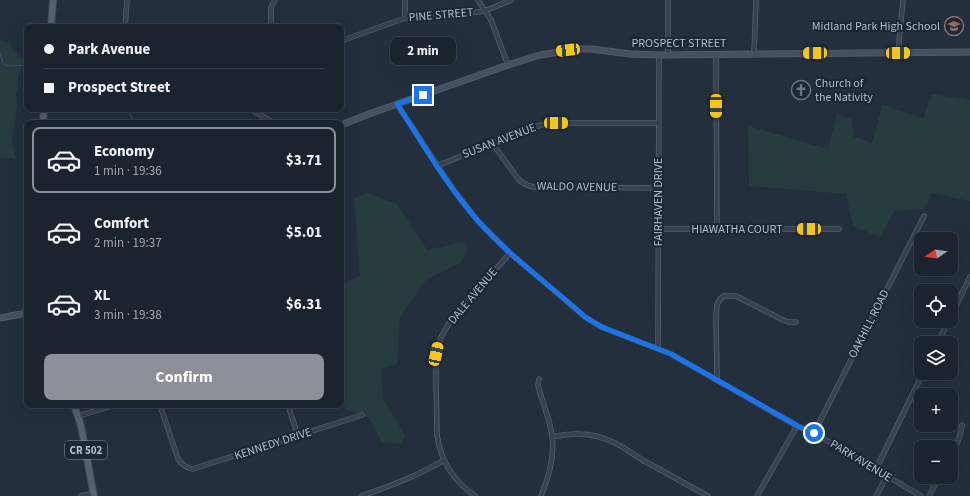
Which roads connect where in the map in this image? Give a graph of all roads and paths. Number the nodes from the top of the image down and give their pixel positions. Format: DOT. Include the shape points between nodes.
graph roads {
  1 [pos="53,0"];
  2 [pos="127,0"];
  3 [pos="275,0"];
  4 [pos="405,0"];
  5 [pos="478,0"];
  6 [pos="511,0"];
  7 [pos="668,0"];
  8 [pos="756,0"];
  9 [pos="903,0"];
  10 [pos="485,11"];
  11 [pos="405,18"];
  12 [pos="51,24"];
  13 [pos="125,24"];
  14 [pos="271,24"];
  15 [pos="344,40"];
  16 [pos="970,52"];
  17 [pos="898,53"];
  18 [pos="754,54"];
  19 [pos="658,55"];
  20 [pos="668,55"];
  21 [pos="716,55"];
  22 [pos="508,65"];
  23 [pos="397,104"];
  24 [pos="255,112"];
  25 [pos="258,114"];
  26 [pos="269,120"];
  27 [pos="659,123"];
  28 [pos="344,124"];
  29 [pos="492,143"];
  30 [pos="437,166"];
  31 [pos="658,188"];
  32 [pos="924,216"];
  33 [pos="658,229"];
  34 [pos="717,229"];
  35 [pos="839,229"];
  36 [pos="510,253"];
  37 [pos="970,277"];
  38 [pos="958,302"];
  39 [pos="24,314"];
  40 [pos="0,318"];
  41 [pos="796,322"];
  42 [pos="658,348"];
  43 [pos="539,379"];
  44 [pos="717,380"];
  45 [pos="920,380"];
  46 [pos="75,408"];
  47 [pos="104,408"];
  48 [pos="161,408"];
  49 [pos="289,408"];
  50 [pos="362,415"];
  51 [pos="78,416"];
  52 [pos="962,425"];
  53 [pos="798,426"];
  54 [pos="814,433"];
  55 [pos="298,436"];
  56 [pos="552,437"];
  57 [pos="958,442"];
  58 [pos="444,460"];
  59 [pos="876,469"];
  60 [pos="887,476"];
  61 [pos="935,484"];
  62 [pos="94,495"];
  63 [pos="82,496"];
  64 [pos="361,496"];
  65 [pos="475,496"];
  66 [pos="541,496"];
  67 [pos="708,496"];
  68 [pos="757,496"];
  69 [pos="876,496"];
  70 [pos="921,496"];
  71 [pos="929,496"];
  1 -- 12 [label="main road"];
  2 -- 13 [label="street"];
  3 -- 14 [label="street" via="271,7"];
  4 -- 11 [label="street"];
  5 -- 10 [label="street"];
  6 -- 10 [label="street, PINE STREET"];
  7 -- 20 [label="street"];
  8 -- 18 [label="street"];
  9 -- 17 [label="street"];
  10 -- 11 [label="street, PINE STREET"];
  10 -- 22 [label="street" via="496,31"];
  11 -- 15 [label="street, PINE STREET"];
  16 -- 17 [label="main road, PROSPECT STREET"];
  17 -- 18 [label="main road, PROSPECT STREET"];
  18 -- 21 [label="main road, PROSPECT STREET"];
  19 -- 20 [label="main road, PROSPECT STREET"];
  19 -- 22 [label="main road, PROSPECT STREET" via="577,49 540,55"];
  19 -- 27 [label="street, FAIRHAVEN DRIVE"];
  20 -- 21 [label="main road, PROSPECT STREET"];
  21 -- 34 [label="street"];
  22 -- 23 [label="main road, PROSPECT STREET"];
  23 -- 28 [label="main road, PROSPECT STREET"];
  23 -- 30 [label="street, PARK AVENUE"];
  24 -- 25 [label="street"];
  25 -- 26 [label="street"];
  27 -- 29 [label="street, SUSAN AVENUE" via="546,124"];
  27 -- 31 [label="street, FAIRHAVEN DRIVE"];
  29 -- 30 [label="street, SUSAN AVENUE"];
  29 -- 31 [label="street, WALDO AVENUE" via="519,180 528,186"];
  30 -- 36 [label="street, PARK AVENUE" via="465,206"];
  31 -- 33 [label="street, FAIRHAVEN DRIVE"];
  32 -- 54 [label="street, OAKHILL ROAD"];
  33 -- 34 [label="street, HIAWATHA COURT"];
  33 -- 42 [label="street, FAIRHAVEN DRIVE"];
  34 -- 35 [label="street, HIAWATHA COURT"];
  36 -- 42 [label="street, PARK AVENUE" via="585,317 602,327"];
  36 -- 58 [label="street, DALE AVENUE" via="451,320 438,346 437,435"];
  37 -- 38 [label="street"];
  39 -- 40 [label="main road"];
  41 -- 44 [label="street" via="781,319 736,296 724,296 717,305 716,315"];
  42 -- 44 [label="street, PARK AVENUE"];
  43 -- 56 [label="street" via="540,394"];
  44 -- 53 [label="street, PARK AVENUE"];
  45 -- 59 [label="street"];
  46 -- 51 [label="main road, CR 502"];
  47 -- 51 [label="street"];
  48 -- 55 [label="street, KENNEDY DRIVE" via="178,459 187,468 193,469"];
  49 -- 55 [label="street"];
  50 -- 55 [label="street, KENNEDY DRIVE"];
  51 -- 62 [label="main road, CR 502"];
  52 -- 57 [label="street"];
  53 -- 54 [label="street, PARK AVENUE"];
  53 -- 68 [label="street"];
  54 -- 59 [label="street, PARK AVENUE"];
  56 -- 66 [label="street" via="552,461"];
  56 -- 67 [label="street" via="573,434 603,438"];
  58 -- 64 [label="street" via="406,480"];
  58 -- 65 [label="street, DALE AVENUE" via="455,478"];
  59 -- 60 [label="street, PARK AVENUE"];
  60 -- 69 [label="street"];
  60 -- 70 [label="street, PARK AVENUE"];
  61 -- 71 [label="street"];
  62 -- 63 [label="street"];
}
